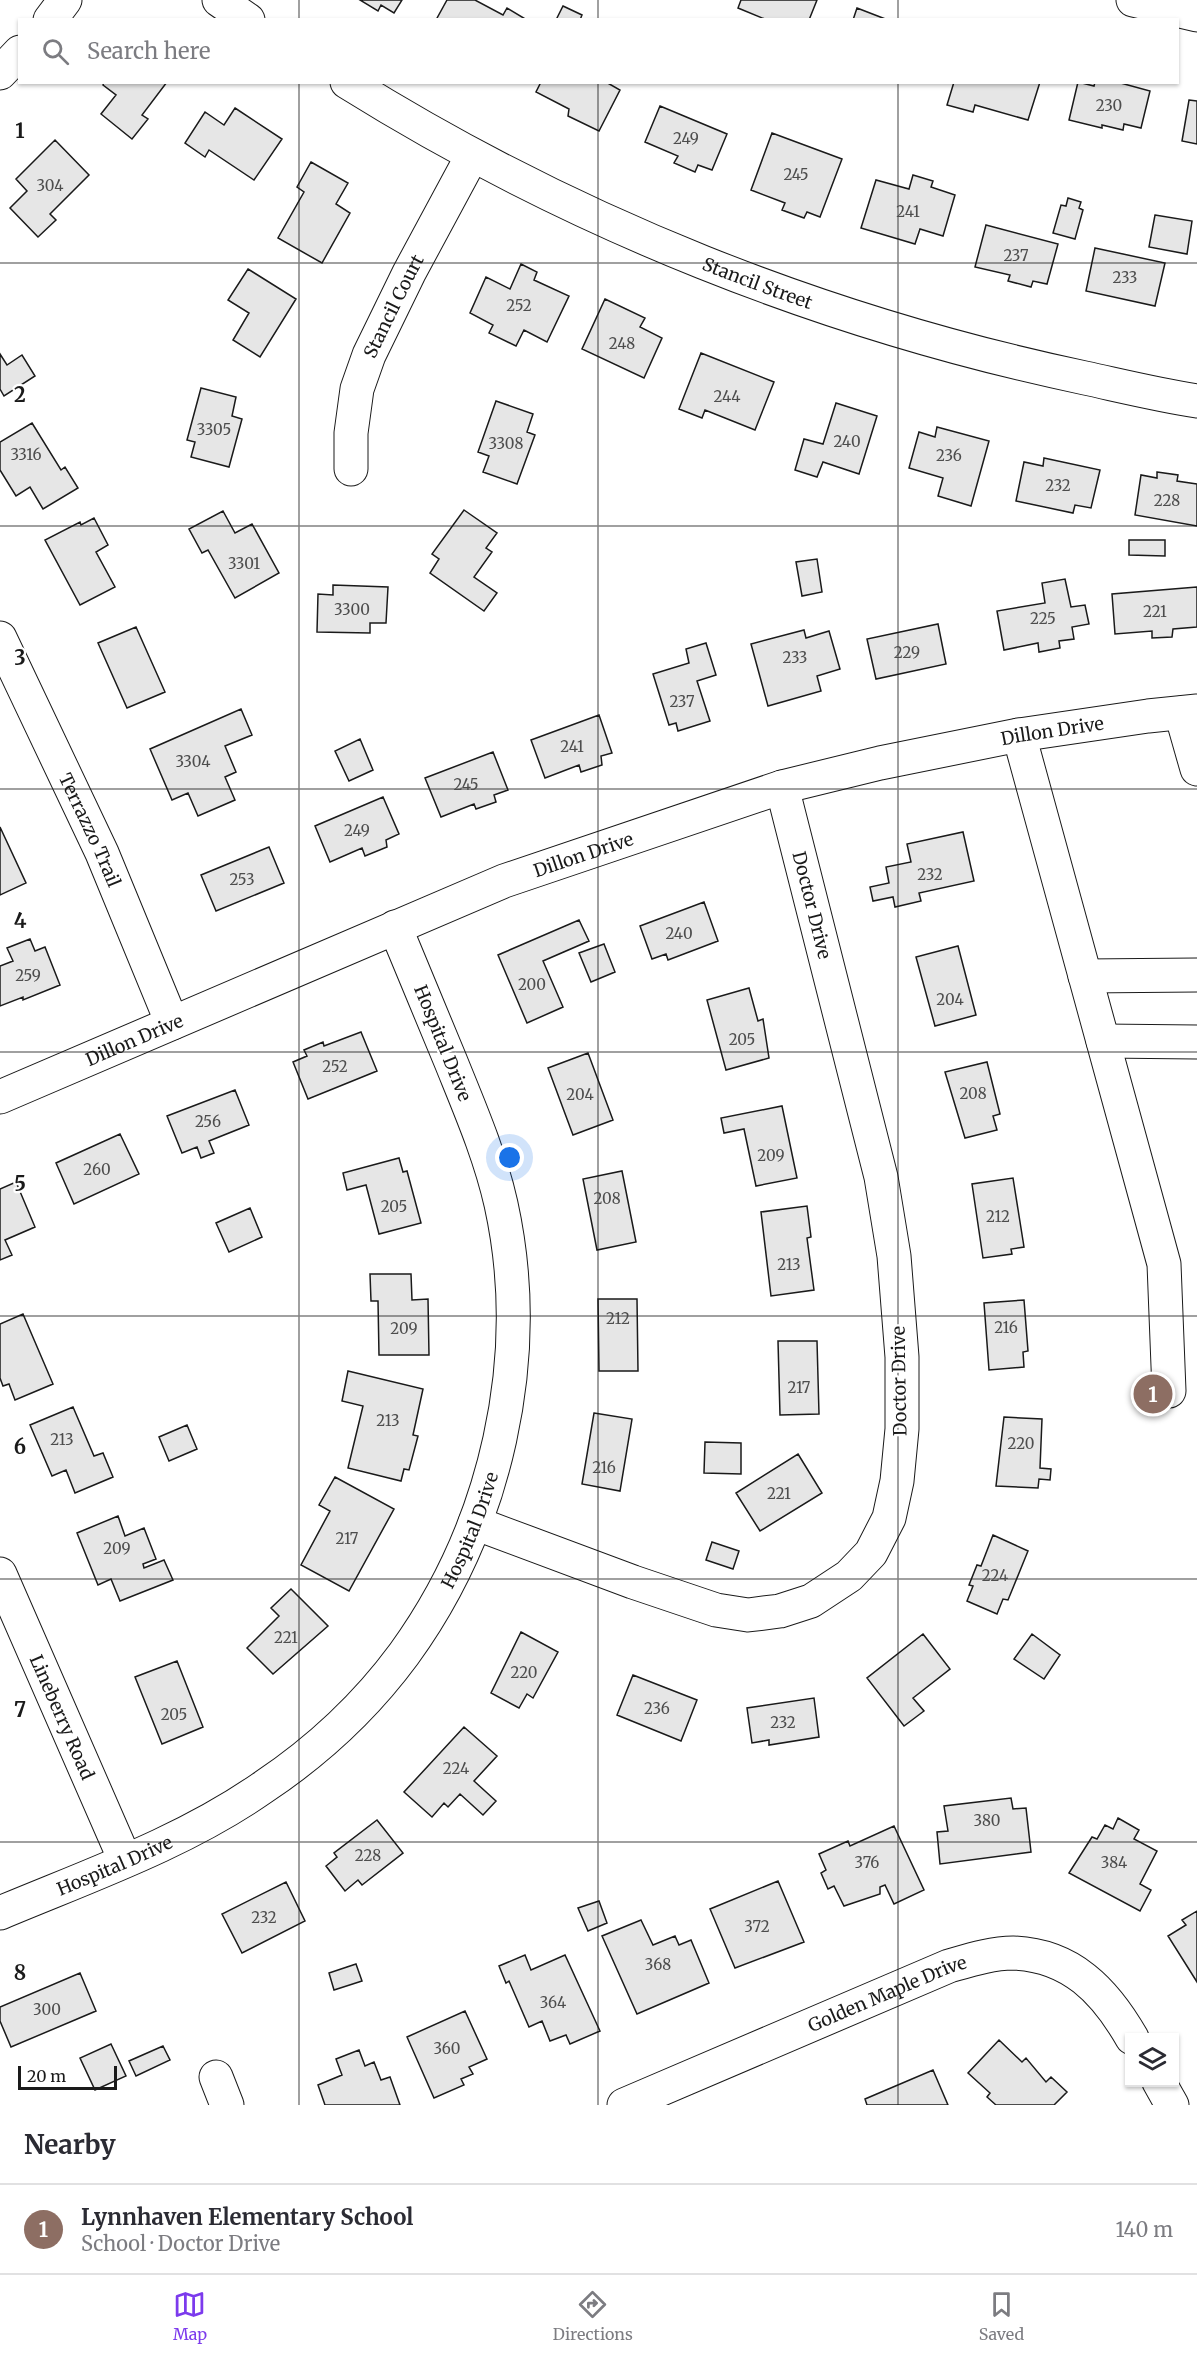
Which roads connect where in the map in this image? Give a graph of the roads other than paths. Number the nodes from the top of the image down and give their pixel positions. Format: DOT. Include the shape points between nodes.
graph roads {
  1 [pos="65,0"];
  2 [pos="219,0"];
  3 [pos="1133,0"];
  4 [pos="1197,15"];
  5 [pos="52,18"];
  6 [pos="245,18"];
  7 [pos="18,54"];
  8 [pos="0,73"];
  9 [pos="350,84"];
  10 [pos="472,156"];
  11 [pos="1197,401"];
  12 [pos="351,469"];
  13 [pos="0,638"];
  14 [pos="1189,712"];
  15 [pos="1019,735"];
  16 [pos="1197,769"];
  17 [pos="782,787"];
  18 [pos="395,927"];
  19 [pos="1197,975"];
  20 [pos="1085,976"];
  21 [pos="172,1023"];
  22 [pos="1103,1041"];
  23 [pos="1197,1042"];
  24 [pos="0,1097"];
  25 [pos="1169,1391"];
  26 [pos="475,1523"];
  27 [pos="0,1574"];
  28 [pos="124,1860"];
  29 [pos="0,1913"];
  30 [pos="1130,2033"];
  31 [pos="1162,2087"];
  32 [pos="661,2098"];
  33 [pos="624,2105"];
  34 [pos="1172,2105"];
  1 -- 5 [label="street"];
  2 -- 6 [label="street"];
  3 -- 4 [label="street"];
  7 -- 8 [label="street"];
  9 -- 10 [label="street, Stancil Street"];
  10 -- 11 [label="street, Stancil Street" via="663,247 776,291 971,352"];
  10 -- 12 [label="street, Stancil Court" via="369,355 356,400"];
  13 -- 21 [label="street, Terrazzo Trail" via="102,853"];
  14 -- 15 [label="street, Dillon Drive"];
  14 -- 16 [label="street"];
  15 -- 17 [label="street, Dillon Drive"];
  15 -- 20 [label="street"];
  17 -- 18 [label="street, Dillon Drive" via="504,881"];
  17 -- 26 [label="street, Doctor Drive" via="881,1177 894,1256 902,1357 902,1429 889,1518 871,1553 849,1576 811,1600 780,1611 748,1615 716,1611"];
  18 -- 21 [label="street, Dillon Drive"];
  18 -- 26 [label="street, Hospital Drive" via="483,1139 501,1205 510,1260 514,1326 510,1389 499,1450"];
  19 -- 20 [label="street"];
  20 -- 22 [label="street"];
  21 -- 24 [label="street, Dillon Drive"];
  22 -- 23 [label="street"];
  22 -- 25 [label="street" via="1164,1264"];
  26 -- 28 [label="street, Hospital Drive" via="442,1592 404,1654 361,1705 313,1751 260,1790 189,1831"];
  27 -- 28 [label="street, Lineberry Road"];
  28 -- 29 [label="street, Hospital Drive"];
  30 -- 32 [label="street, Golden Maple Drive" via="1102,1993 1073,1970 1034,1956 985,1956 949,1966"];
  31 -- 34 [label="street"];
  32 -- 33 [label="street, Golden Maple Drive"];
}
